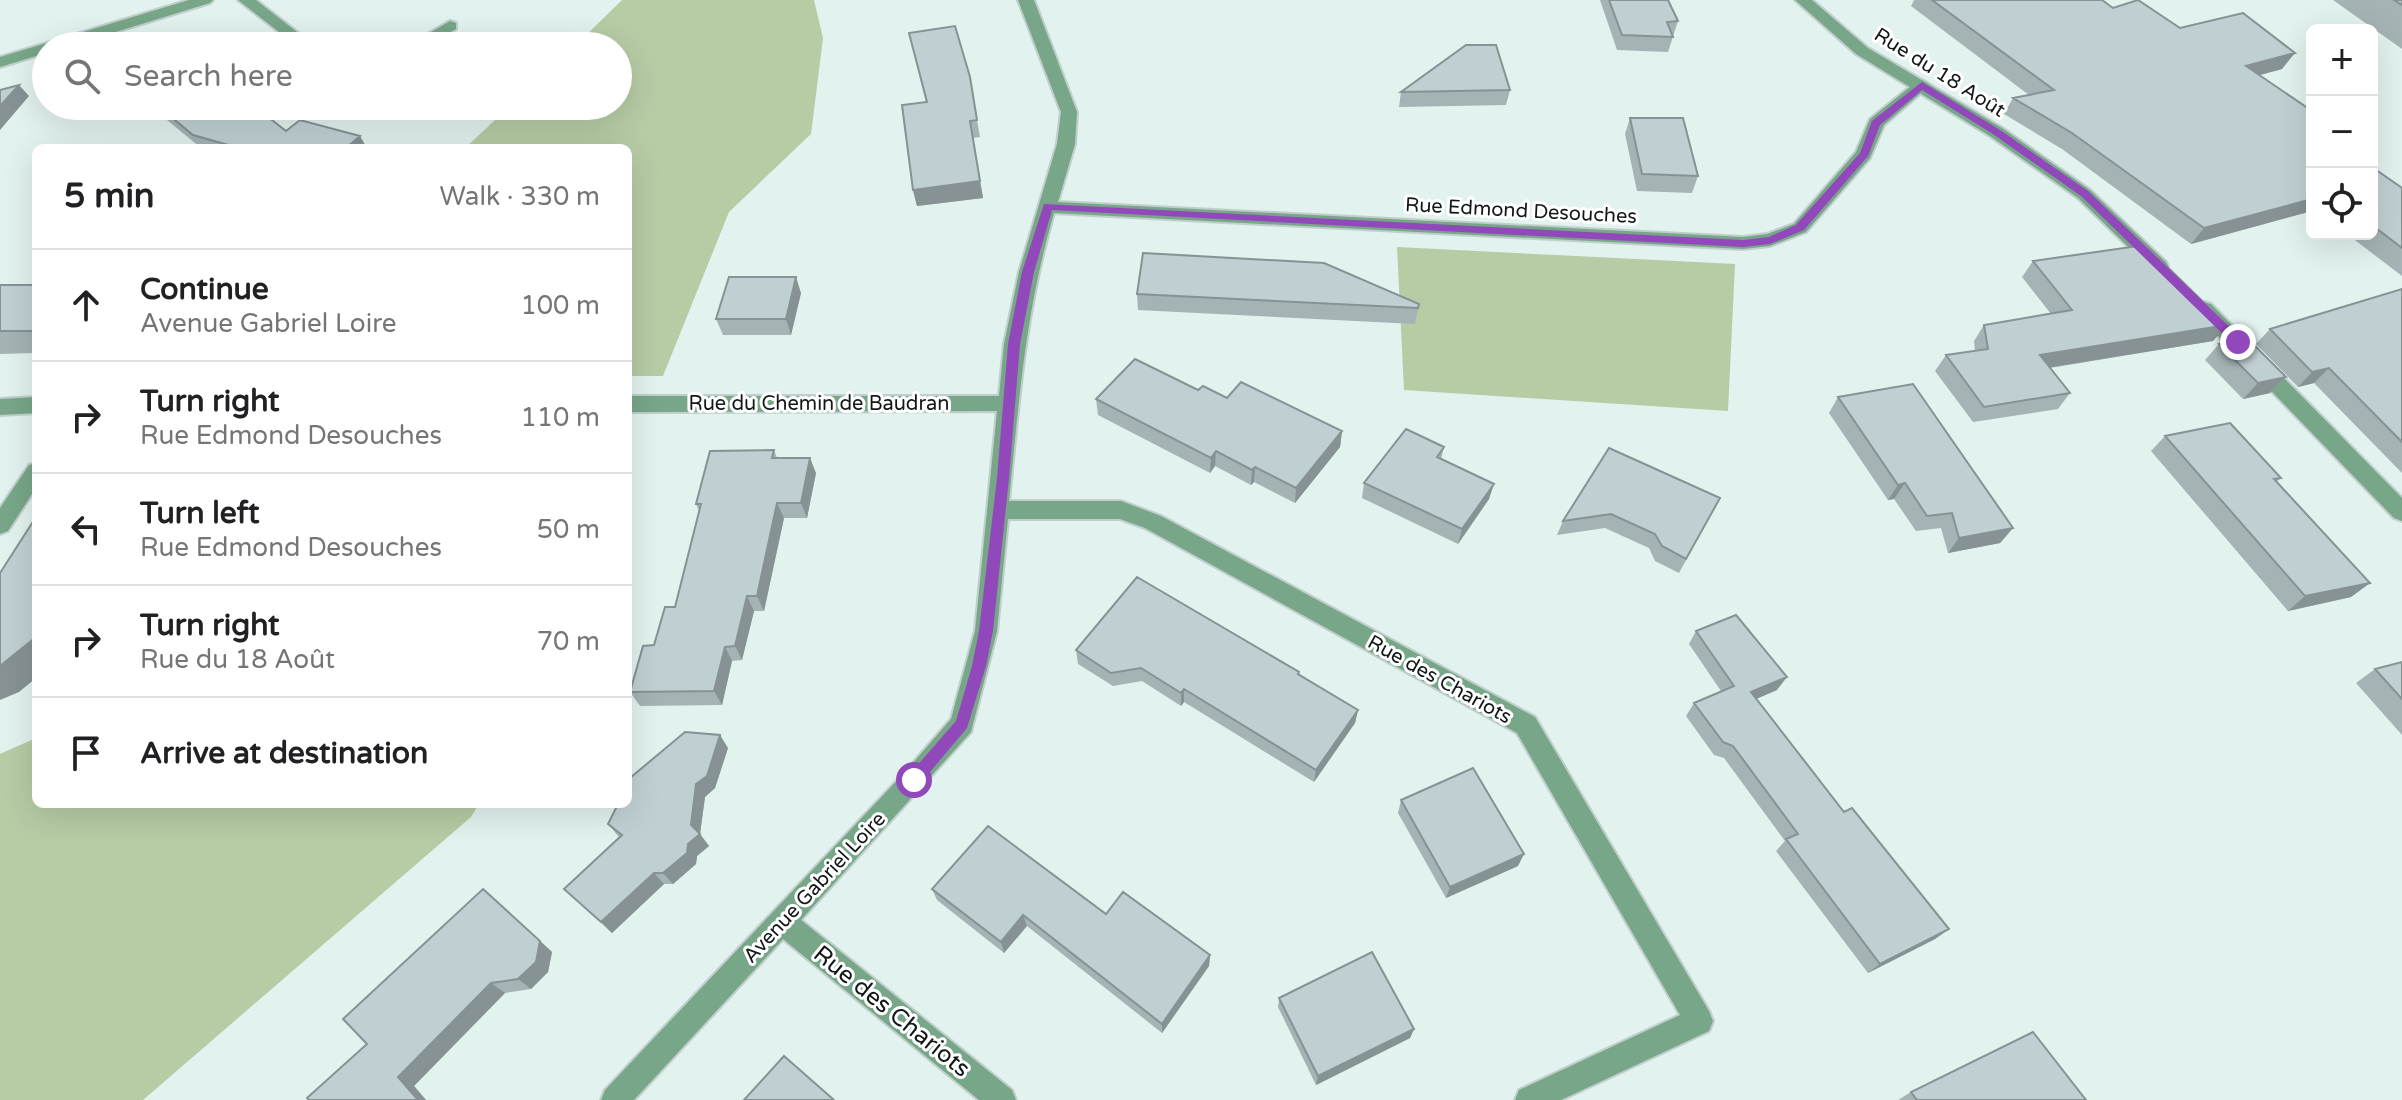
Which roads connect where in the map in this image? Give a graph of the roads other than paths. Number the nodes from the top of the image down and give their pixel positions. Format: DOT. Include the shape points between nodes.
graph roads {
  1 [pos="205,0"];
  2 [pos="246,0"];
  3 [pos="1026,0"];
  4 [pos="1803,0"];
  5 [pos="450,26"];
  6 [pos="99,32"];
  7 [pos="288,32"];
  8 [pos="440,32"];
  9 [pos="32,52"];
  10 [pos="0,62"];
  11 [pos="1922,85"];
  12 [pos="1048,207"];
  13 [pos="2172,279"];
  14 [pos="2194,300"];
  15 [pos="1010,403"];
  16 [pos="632,404"];
  17 [pos="32,405"];
  18 [pos="0,407"];
  19 [pos="32,477"];
  20 [pos="1000,510"];
  21 [pos="2402,512"];
  22 [pos="0,525"];
  23 [pos="782,922"];
  24 [pos="615,1100"];
  25 [pos="1002,1100"];
  26 [pos="1529,1100"];
  1 -- 6 [label="street"];
  2 -- 7 [label="street"];
  3 -- 12 [label="street, Avenue Gabriel Loire" via="1069,112"];
  4 -- 11 [label="street, Rue du 18 Août" via="1862,51"];
  5 -- 8 [label="street"];
  9 -- 10 [label="street"];
  11 -- 12 [label="street, Rue Edmond Desouches" via="1876,123 1864,154 1800,228 1770,240 1743,243"];
  11 -- 13 [label="street, Rue du 18 Août" via="2084,194"];
  12 -- 15 [label="street, Avenue Gabriel Loire" via="1022,301"];
  14 -- 21 [label="street"];
  15 -- 16 [label="street, Rue du Chemin de Baudran"];
  15 -- 20 [label="street, Avenue Gabriel Loire"];
  17 -- 18 [label="street"];
  19 -- 22 [label="street"];
  20 -- 23 [label="street, Avenue Gabriel Loire" via="986,631 962,724"];
  20 -- 26 [label="street, Rue des Chariots" via="1121,510 1153,522 1526,725 1699,1021"];
  23 -- 24 [label="street, Avenue Gabriel Loire"];
  23 -- 25 [label="street, Rue des Chariots"];
}
